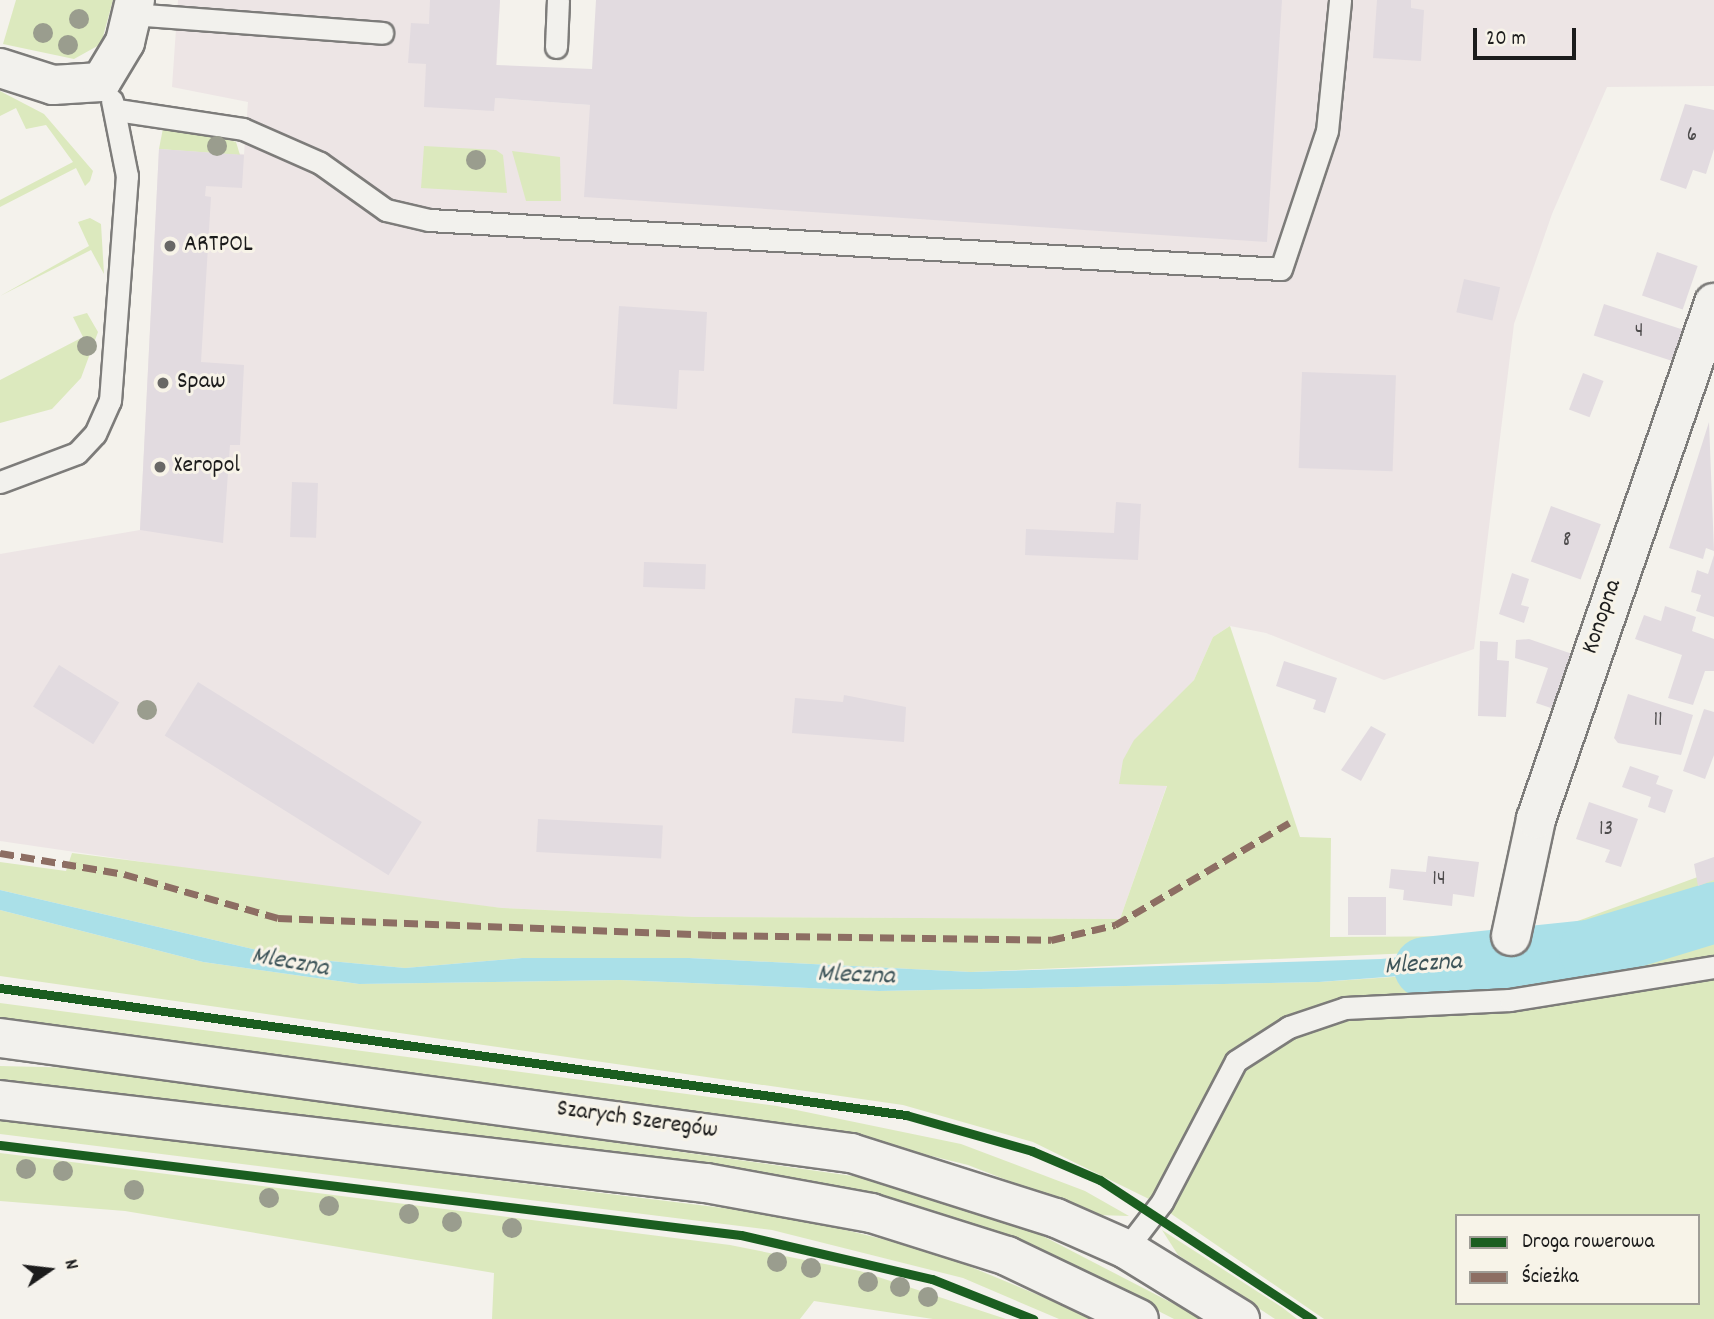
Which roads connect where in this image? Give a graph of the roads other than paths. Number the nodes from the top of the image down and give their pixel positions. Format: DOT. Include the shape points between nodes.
graph roads {
  1 [pos="558,0"];
  2 [pos="1340,0"];
  3 [pos="133,7"];
  4 [pos="382,33"];
  5 [pos="556,47"];
  6 [pos="0,68"];
  7 [pos="109,96"];
  8 [pos="1714,303"];
  9 [pos="0,482"];
  10 [pos="1511,936"];
  11 [pos="1714,967"];
  12 [pos="0,1038"];
  13 [pos="0,1100"];
  14 [pos="1126,1250"];
  15 [pos="1139,1319"];
  16 [pos="1240,1319"];
  1 -- 5 [label="lane"];
  2 -- 7 [label="lane" via="1327,131 1281,269 429,220 386,210 320,163 243,129"];
  3 -- 4 [label="lane"];
  3 -- 7 [label="main road"];
  6 -- 7 [label="main road"];
  7 -- 9 [label="lane" via="127,176 110,401 96,434 77,453"];
  8 -- 10 [label="main road, Konopna" via="1535,819"];
  11 -- 14 [label="lane" via="1510,1000 1345,1008 1280,1031 1236,1061 1162,1202"];
  12 -- 14 [label="main road, Szarych Szeregów" via="851,1153 992,1194"];
  13 -- 15 [label="main road" via="706,1184 859,1210 1006,1256"];
  14 -- 16 [label="main road, Szarych Szeregów"];
}
